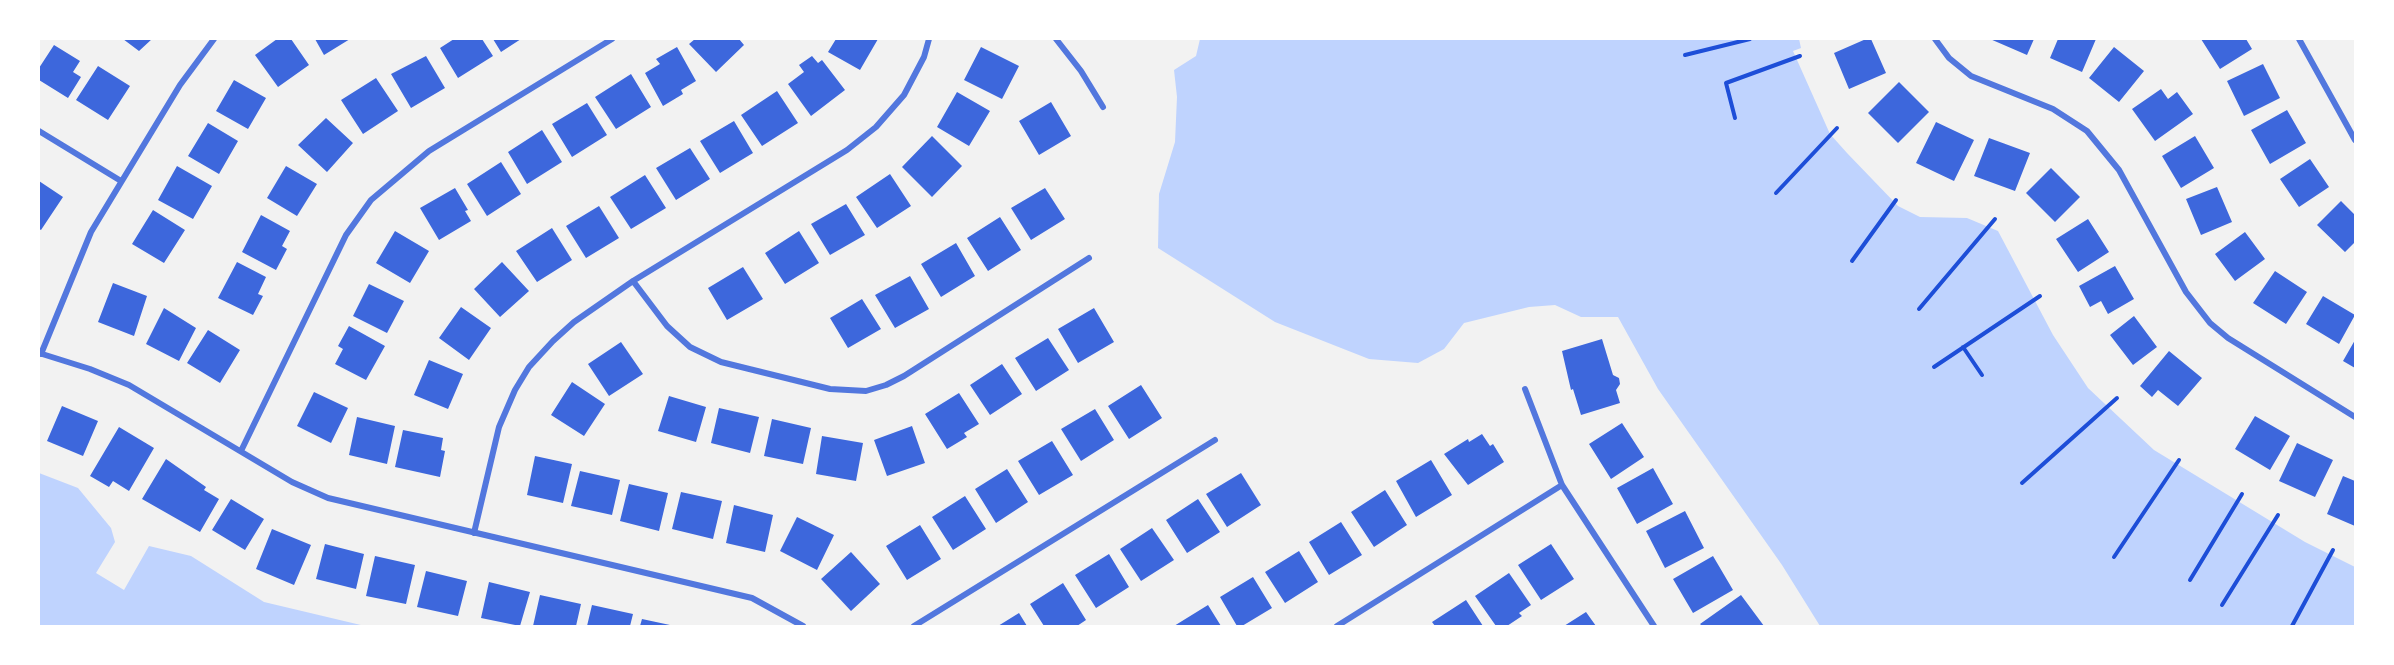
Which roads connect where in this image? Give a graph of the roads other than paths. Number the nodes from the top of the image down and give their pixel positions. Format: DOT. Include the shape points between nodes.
graph roads {
  1 [pos="214,39"];
  2 [pos="612,39"];
  3 [pos="929,39"];
  4 [pos="1056,39"];
  5 [pos="1935,39"];
  6 [pos="2299,39"];
  7 [pos="1103,107"];
  8 [pos="39,131"];
  9 [pos="2355,140"];
  10 [pos="121,181"];
  11 [pos="1089,258"];
  12 [pos="633,281"];
  13 [pos="40,354"];
  14 [pos="1526,389"];
  15 [pos="2355,417"];
  16 [pos="1215,440"];
  17 [pos="241,451"];
  18 [pos="1562,485"];
  19 [pos="474,532"];
  20 [pos="803,626"];
  21 [pos="914,626"];
  22 [pos="1337,626"];
  23 [pos="1653,626"];
  1 -- 10 [label="street" via="180,85"];
  2 -- 17 [label="street" via="429,151 371,200 346,235"];
  3 -- 12 [label="street" via="904,94 876,127 847,150"];
  4 -- 7 [label="street"];
  5 -- 15 [label="street" via="1949,58 1971,76 2053,109 2087,131 2119,170 2186,292 2210,323"];
  6 -- 9 [label="street"];
  8 -- 10 [label="street"];
  10 -- 13 [label="street" via="78,260"];
  11 -- 12 [label="street" via="904,376 866,391 830,389 711,357 690,347 667,326"];
  12 -- 19 [label="street" via="574,322 529,367 499,427"];
  13 -- 17 [label="street" via="129,385"];
  14 -- 18 [label="street"];
  16 -- 21 [label="street"];
  17 -- 19 [label="street" via="292,482 328,498"];
  18 -- 22 [label="street"];
  18 -- 23 [label="street"];
  19 -- 20 [label="street" via="752,598"];
}
